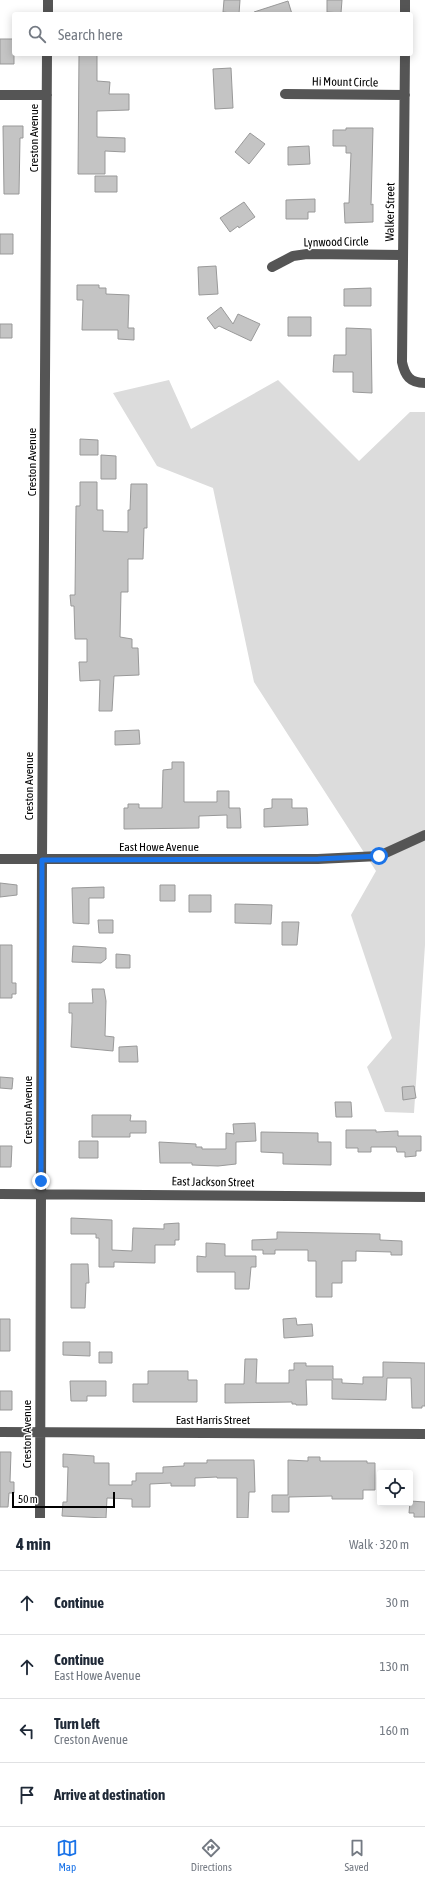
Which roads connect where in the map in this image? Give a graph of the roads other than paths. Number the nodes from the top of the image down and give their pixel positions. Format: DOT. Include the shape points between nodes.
graph roads {
  1 [pos="48,0"];
  2 [pos="405,0"];
  3 [pos="48,12"];
  4 [pos="405,12"];
  5 [pos="47,56"];
  6 [pos="405,56"];
  7 [pos="47,94"];
  8 [pos="285,94"];
  9 [pos="0,95"];
  10 [pos="405,95"];
  11 [pos="403,255"];
  12 [pos="272,267"];
  13 [pos="425,383"];
  14 [pos="425,835"];
  15 [pos="0,859"];
  16 [pos="42,860"];
  17 [pos="0,1194"];
  18 [pos="41,1194"];
  19 [pos="425,1197"];
  20 [pos="0,1432"];
  21 [pos="40,1432"];
  22 [pos="425,1434"];
  23 [pos="40,1518"];
  1 -- 3 [label="street"];
  2 -- 4 [label="street"];
  5 -- 7 [label="street, Creston Avenue"];
  6 -- 10 [label="street, Walker Street"];
  7 -- 9 [label="street"];
  7 -- 16 [label="street, Creston Avenue"];
  8 -- 10 [label="street, Hi Mount Circle"];
  10 -- 11 [label="street, Walker Street"];
  11 -- 12 [label="street, Lynwood Circle" via="307,254 293,256"];
  11 -- 13 [label="street, Walker Street" via="404,370 408,378 416,383"];
  14 -- 16 [label="street, East Howe Avenue" via="379,856 318,859"];
  15 -- 16 [label="street, East Howe Avenue"];
  16 -- 18 [label="street, Creston Avenue"];
  17 -- 18 [label="street, East Jackson Street"];
  18 -- 19 [label="street, East Jackson Street"];
  18 -- 21 [label="street, Creston Avenue"];
  20 -- 21 [label="street, East Harris Street"];
  21 -- 22 [label="street, East Harris Street"];
  21 -- 23 [label="street, Creston Avenue"];
}
